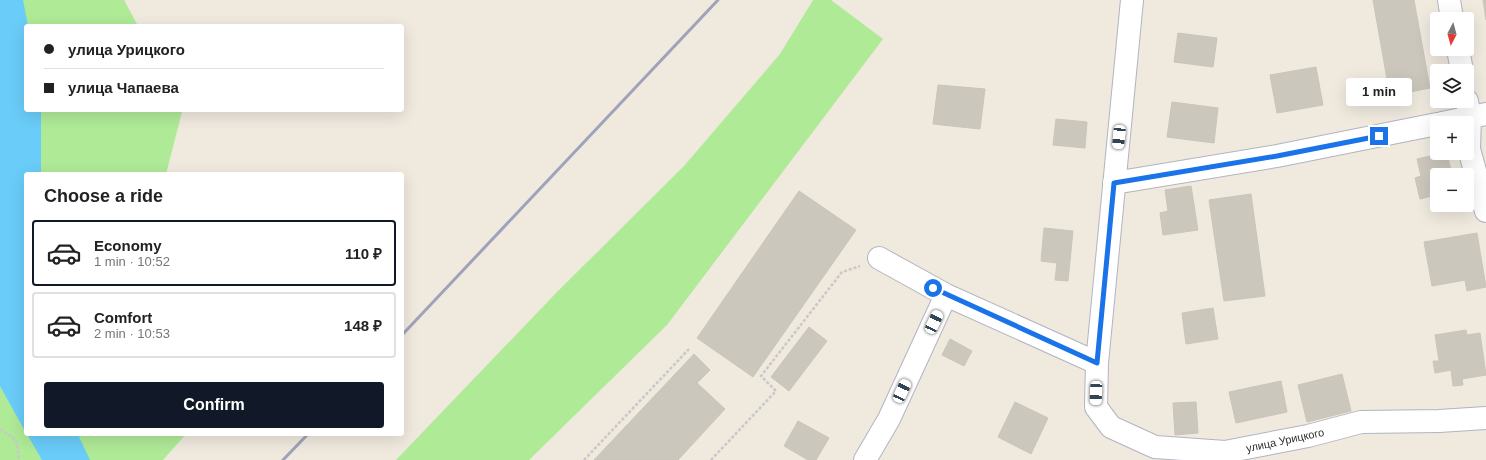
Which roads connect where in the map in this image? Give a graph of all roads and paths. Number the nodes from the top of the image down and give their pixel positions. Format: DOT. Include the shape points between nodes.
graph roads {
  1 [pos="1132,0"];
  2 [pos="1449,0"];
  3 [pos="1451,12"];
  4 [pos="1474,111"];
  5 [pos="1461,116"];
  6 [pos="1430,125"];
  7 [pos="1114,183"];
  8 [pos="1486,210"];
  9 [pos="879,258"];
  10 [pos="946,295"];
  11 [pos="689,349"];
  12 [pos="1097,363"];
  13 [pos="1486,418"];
  14 [pos="0,429"];
  15 [pos="19,460"];
  16 [pos="584,460"];
  17 [pos="711,460"];
  18 [pos="865,460"];
  1 -- 7 [label="street, улица Урицкого"];
  2 -- 3 [label="street"];
  4 -- 5 [label="street"];
  4 -- 8 [label="street" via="1469,150"];
  6 -- 7 [label="street" via="1277,156"];
  7 -- 12 [label="street, улица Урицкого"];
  9 -- 10 [label="street"];
  9 -- 17 [label="path" via="842,272 761,376 776,391"];
  10 -- 12 [label="street"];
  10 -- 18 [label="street" via="889,419"];
  11 -- 16 [label="path"];
  12 -- 13 [label="street, улица Урицкого" via="1096,407 1111,427 1155,447 1225,452 1308,436 1361,422"];
  14 -- 15 [label="path" via="16,440"];
}
